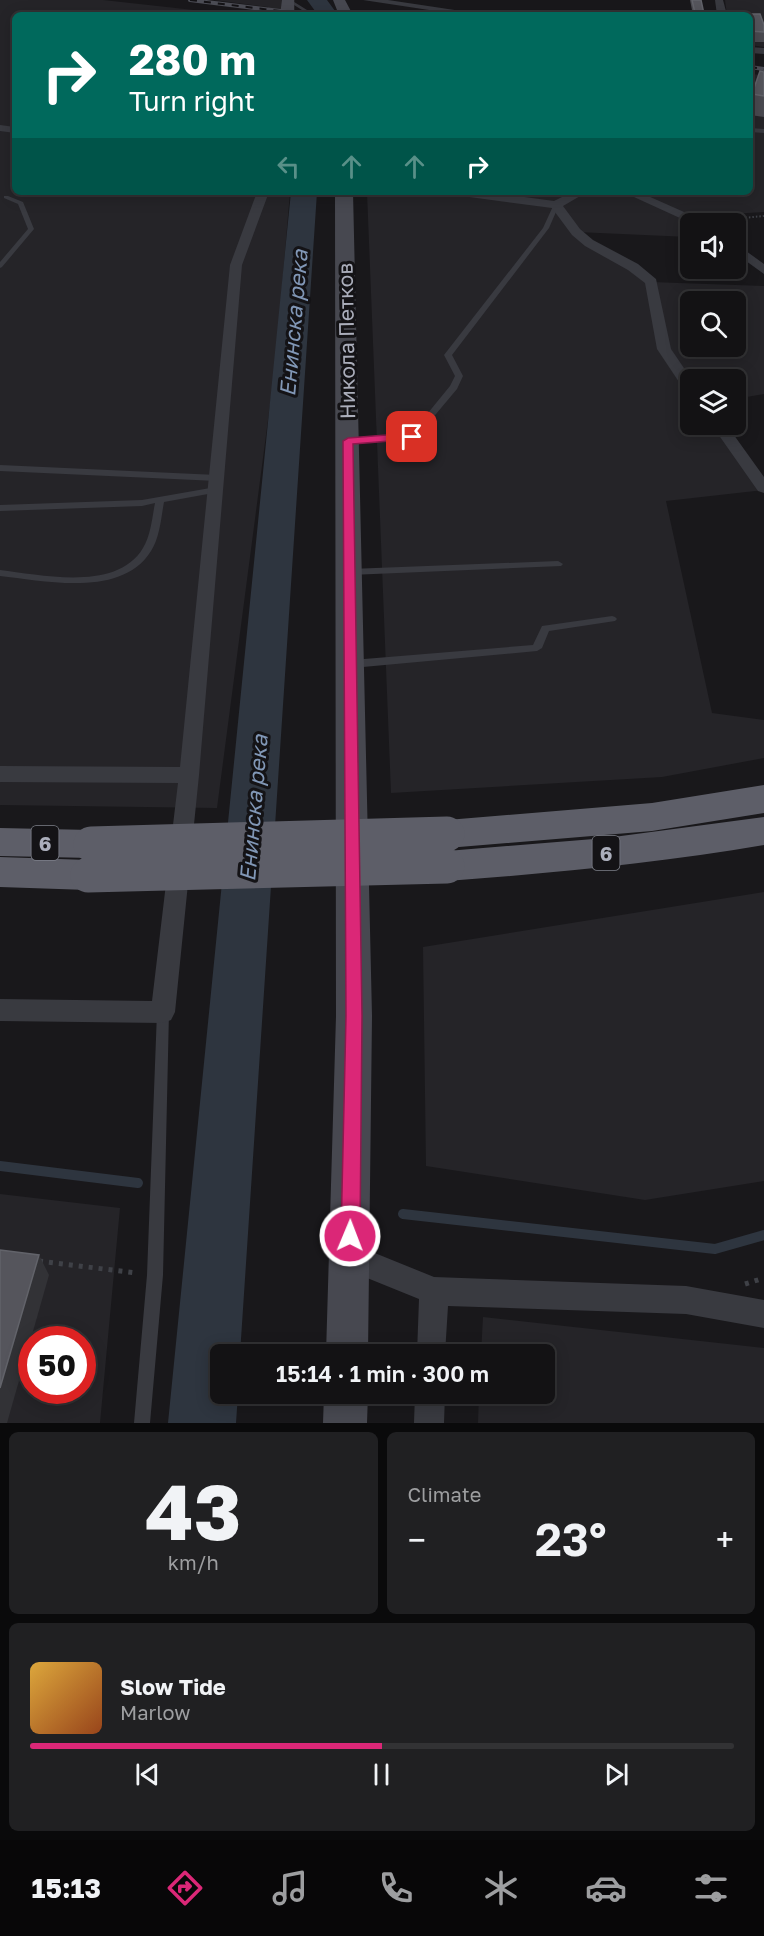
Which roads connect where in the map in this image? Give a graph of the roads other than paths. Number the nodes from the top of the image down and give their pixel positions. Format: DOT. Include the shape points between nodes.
graph roads {
  1 [pos="288,0"];
  2 [pos="367,0"];
  3 [pos="308,12"];
  4 [pos="460,12"];
  5 [pos="262,195"];
  6 [pos="344,195"];
  7 [pos="484,195"];
  8 [pos="575,195"];
  9 [pos="636,195"];
  10 [pos="3,199"];
  11 [pos="556,205"];
  12 [pos="680,213"];
  13 [pos="746,256"];
  14 [pos="0,266"];
  15 [pos="764,270"];
  16 [pos="680,373"];
  17 [pos="726,435"];
  18 [pos="348,441"];
  19 [pos="0,468"];
  20 [pos="217,484"];
  21 [pos="764,488"];
  22 [pos="160,501"];
  23 [pos="0,508"];
  24 [pos="558,564"];
  25 [pos="350,572"];
  26 [pos="0,573"];
  27 [pos="612,619"];
  28 [pos="352,664"];
  29 [pos="0,774"];
  30 [pos="189,775"];
  31 [pos="764,799"];
  32 [pos="764,831"];
  33 [pos="0,842"];
  34 [pos="447,850"];
  35 [pos="90,860"];
  36 [pos="0,872"];
  37 [pos="0,1010"];
  38 [pos="163,1012"];
  39 [pos="350,1257"];
  40 [pos="434,1291"];
  41 [pos="764,1314"];
  42 [pos="347,1344"];
  43 [pos="431,1344"];
  44 [pos="346,1404"];
  45 [pos="430,1404"];
  46 [pos="142,1423"];
  47 [pos="345,1423"];
  48 [pos="429,1423"];
  1 -- 3 [label="lane"];
  2 -- 4 [label="street"];
  5 -- 20 [label="street" via="236,265"];
  6 -- 18 [label="main road, Никола Петков"];
  7 -- 11 [label="street"];
  8 -- 11 [label="street"];
  9 -- 12 [label="street"];
  10 -- 14 [label="lane" via="21,203 31,229"];
  11 -- 16 [label="street" via="589,243 633,267 651,282 664,349"];
  11 -- 18 [label="lane" via="546,228 448,355 459,376 412,437"];
  13 -- 15 [label="street"];
  17 -- 21 [label="street"];
  18 -- 25 [label="main road, Никола Петков"];
  19 -- 20 [label="lane"];
  20 -- 22 [label="lane"];
  20 -- 30 [label="street"];
  22 -- 23 [label="lane"];
  22 -- 26 [label="lane" via="146,553 113,576 88,580"];
  24 -- 25 [label="lane"];
  25 -- 28 [label="main road, Никола Петков"];
  27 -- 28 [label="lane" via="545,628 537,648 528,650"];
  28 -- 39 [label="main road, Никола Петков" via="354,1016"];
  29 -- 30 [label="street"];
  30 -- 38 [label="street"];
  31 -- 34 [label="highway, 6"];
  32 -- 34 [label="highway, 6" via="600,854"];
  33 -- 35 [label="highway, 6"];
  34 -- 35 [label="highway, 6, bridge"];
  35 -- 36 [label="highway, 6"];
  37 -- 38 [label="street"];
  38 -- 46 [label="lane" via="155,1275"];
  39 -- 40 [label="street"];
  39 -- 42 [label="main road, Никола Петков"];
  40 -- 41 [label="street" via="687,1300"];
  40 -- 43 [label="street"];
  44 -- 47 [label="main road"];
  45 -- 48 [label="street"];
}
